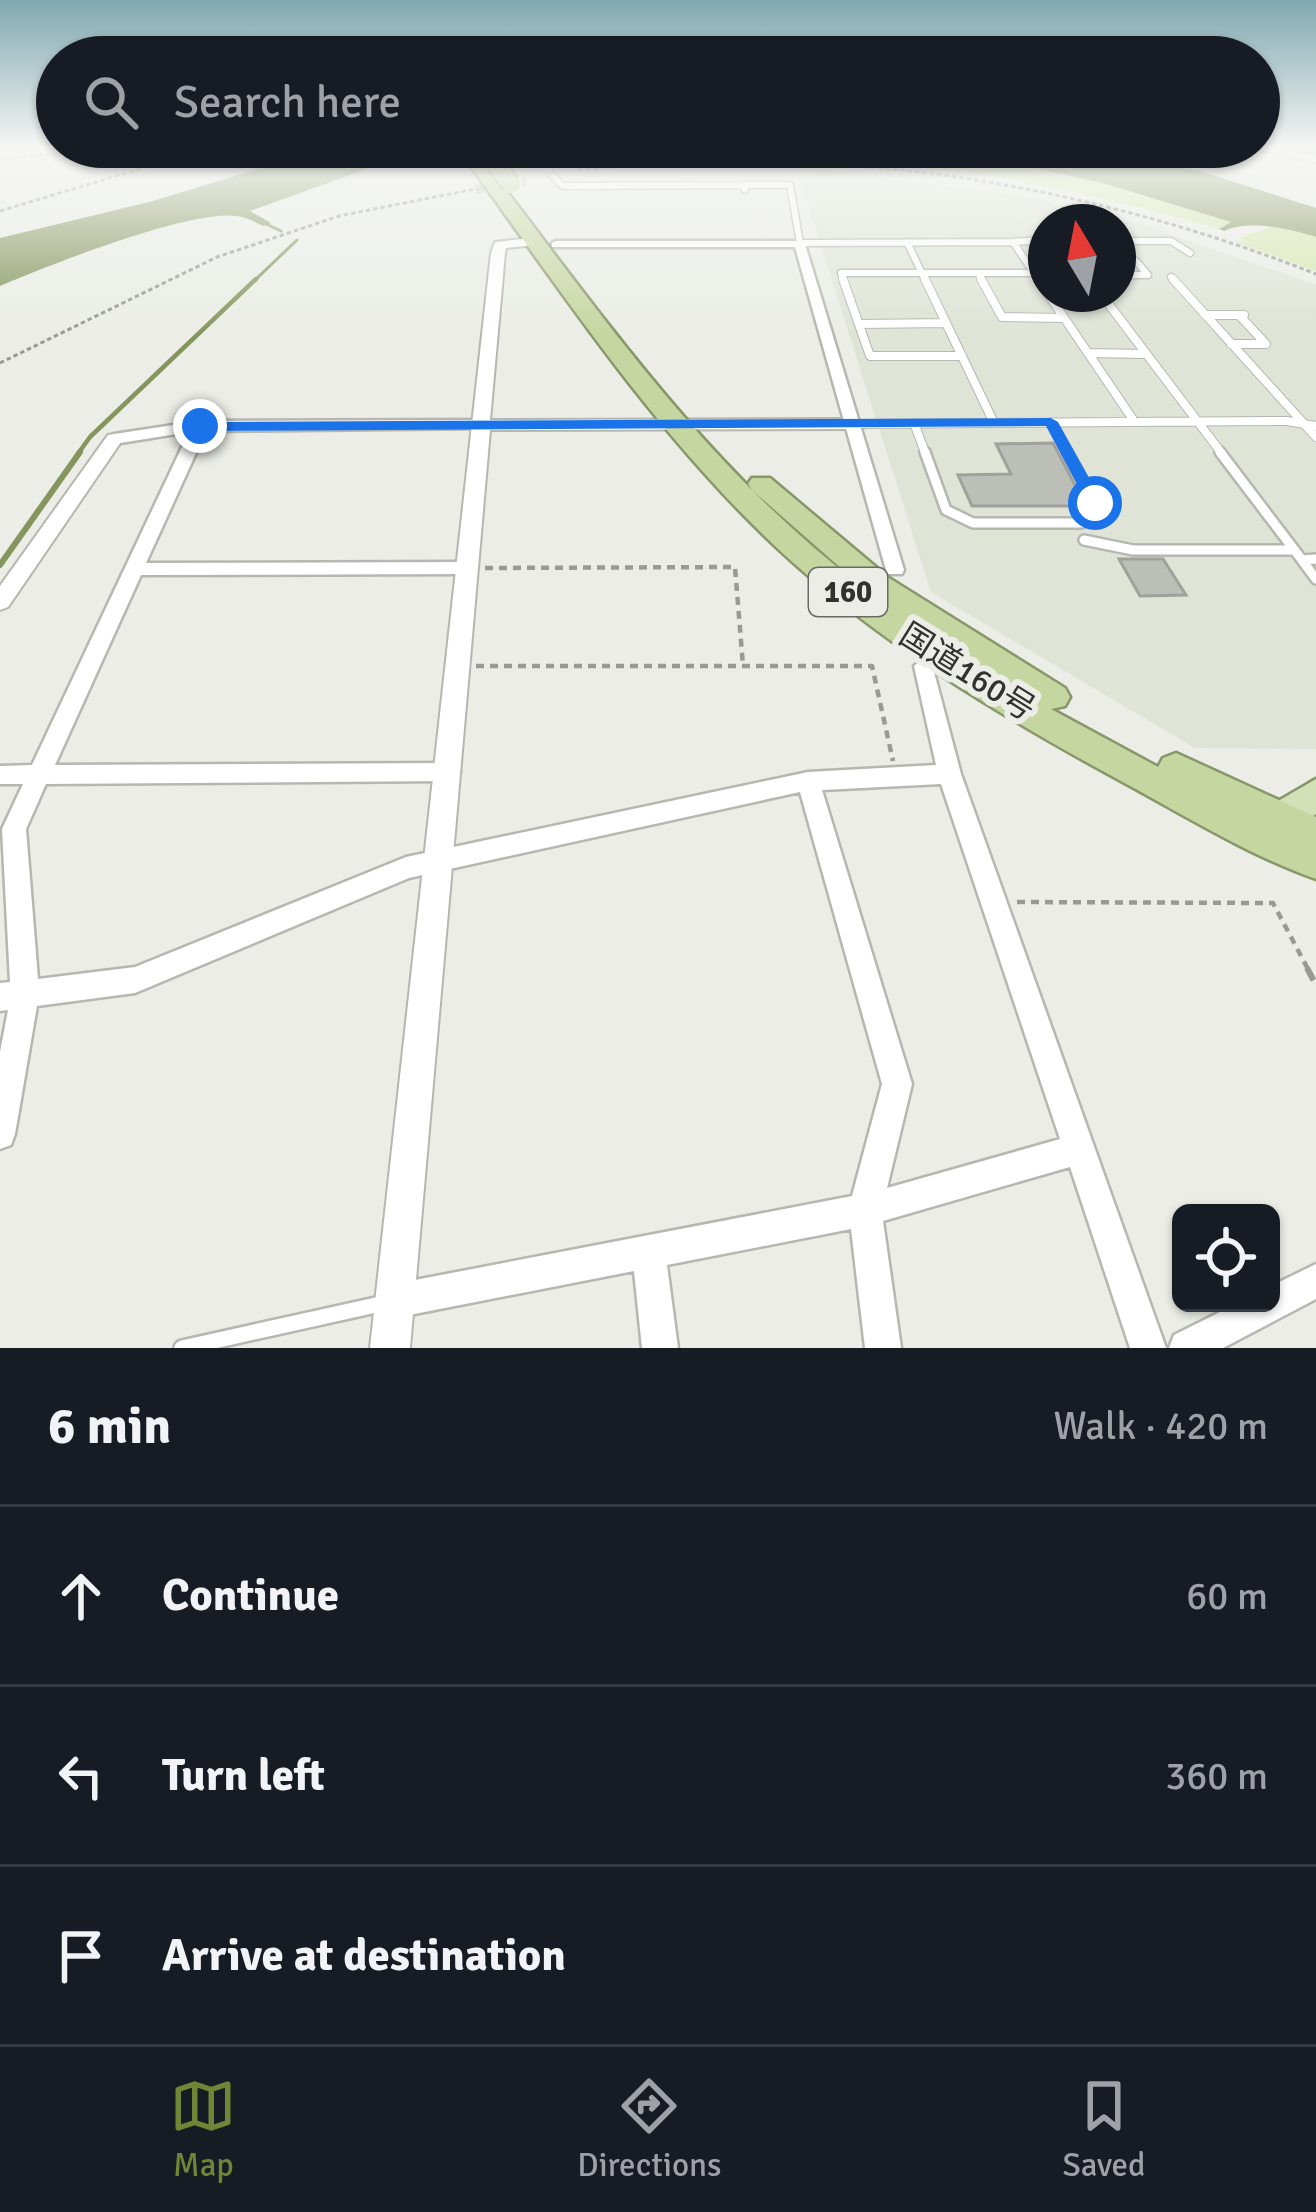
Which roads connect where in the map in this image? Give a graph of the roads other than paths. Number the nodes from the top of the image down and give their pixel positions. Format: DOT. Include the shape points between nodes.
graph roads {
  1 [pos="514,210"];
  2 [pos="794,210"];
  3 [pos="1028,241"];
  4 [pos="1136,241"];
  5 [pos="907,242"];
  6 [pos="1013,242"];
  7 [pos="800,243"];
  8 [pos="544,244"];
  9 [pos="1190,253"];
  10 [pos="1136,261"];
  11 [pos="1028,264"];
  12 [pos="922,273"];
  13 [pos="978,273"];
  14 [pos="1028,273"];
  15 [pos="1136,275"];
  16 [pos="1171,278"];
  17 [pos="1060,312"];
  18 [pos="1114,312"];
  19 [pos="1205,315"];
  20 [pos="1064,318"];
  21 [pos="946,323"];
  22 [pos="859,324"];
  23 [pos="1232,344"];
  24 [pos="1088,353"];
  25 [pos="1146,354"];
  26 [pos="962,356"];
  27 [pos="1134,421"];
  28 [pos="1051,422"];
  29 [pos="1199,422"];
  30 [pos="688,423"];
  31 [pos="914,423"];
  32 [pos="994,423"];
  33 [pos="853,424"];
  34 [pos="482,425"];
  35 [pos="200,426"];
  36 [pos="1311,426"];
  37 [pos="1316,437"];
  38 [pos="114,439"];
  39 [pos="1084,540"];
  40 [pos="1298,555"];
  41 [pos="1316,560"];
  42 [pos="468,568"];
  43 [pos="133,569"];
  44 [pos="895,570"];
  45 [pos="1316,579"];
  46 [pos="0,602"];
  47 [pos="924,666"];
  48 [pos="448,772"];
  49 [pos="950,774"];
  50 [pos="0,775"];
  51 [pos="36,776"];
  52 [pos="808,781"];
  53 [pos="1316,794"];
  54 [pos="1277,830"];
  55 [pos="1316,835"];
  56 [pos="1316,862"];
  57 [pos="437,863"];
  58 [pos="13,995"];
  59 [pos="0,1134"];
  60 [pos="1079,1149"];
  61 [pos="865,1210"];
  62 [pos="649,1252"];
  63 [pos="1316,1281"];
  64 [pos="394,1300"];
  65 [pos="182,1348"];
  66 [pos="390,1348"];
  67 [pos="659,1348"];
  68 [pos="883,1348"];
  69 [pos="1148,1348"];
  70 [pos="1187,1348"];
  1 -- 8 [label="highway, 国道160号 / 160"];
  2 -- 7 [label="lane"];
  3 -- 6 [label="lane"];
  4 -- 9 [label="lane" via="1171,241"];
  5 -- 6 [label="lane"];
  5 -- 7 [label="lane"];
  5 -- 12 [label="lane"];
  6 -- 11 [label="lane"];
  7 -- 8 [label="street"];
  7 -- 33 [label="street"];
  8 -- 30 [label="highway, 国道160号 / 160"];
  8 -- 34 [label="street" via="500,245"];
  10 -- 15 [label="lane" via="1148,275"];
  12 -- 13 [label="lane"];
  12 -- 21 [label="lane"];
  12 -- 22 [label="lane" via="841,273"];
  13 -- 14 [label="lane"];
  13 -- 20 [label="lane" via="1002,317"];
  16 -- 19 [label="lane"];
  17 -- 20 [label="lane"];
  18 -- 25 [label="lane"];
  19 -- 23 [label="lane"];
  19 -- 23 [label="lane" via="1244,315 1266,344"];
  20 -- 24 [label="lane"];
  21 -- 22 [label="lane"];
  21 -- 26 [label="lane"];
  22 -- 26 [label="lane" via="870,356"];
  23 -- 36 [label="lane"];
  24 -- 25 [label="lane"];
  24 -- 27 [label="lane"];
  25 -- 29 [label="lane"];
  26 -- 32 [label="lane"];
  27 -- 28 [label="lane"];
  27 -- 29 [label="lane"];
  28 -- 31 [label="lane" via="1095,503 1094,518 1079,525 986,526 946,510"];
  28 -- 32 [label="lane"];
  29 -- 36 [label="lane"];
  29 -- 40 [label="lane"];
  30 -- 33 [label="street"];
  30 -- 34 [label="street"];
  30 -- 54 [label="highway, 国道160号 / 160" via="785,539 866,607 1206,810"];
  31 -- 32 [label="lane"];
  31 -- 33 [label="lane"];
  33 -- 44 [label="street"];
  34 -- 35 [label="street"];
  34 -- 42 [label="street"];
  35 -- 38 [label="street"];
  35 -- 43 [label="street"];
  36 -- 37 [label="lane"];
  38 -- 46 [label="street"];
  39 -- 40 [label="lane" via="1133,550"];
  40 -- 41 [label="lane"];
  40 -- 45 [label="lane"];
  42 -- 43 [label="street"];
  42 -- 48 [label="street"];
  43 -- 51 [label="street"];
  47 -- 49 [label="street"];
  48 -- 51 [label="street"];
  48 -- 57 [label="street"];
  49 -- 52 [label="street"];
  49 -- 60 [label="street"];
  50 -- 51 [label="street"];
  51 -- 58 [label="street" via="14,829"];
  52 -- 57 [label="street"];
  52 -- 61 [label="street" via="897,1084"];
  53 -- 54 [label="main road"];
  54 -- 55 [label="highway, 国道160号 / 160"];
  54 -- 56 [label="highway, 国道160号 / 160"];
  57 -- 58 [label="street" via="406,868 135,980"];
  57 -- 64 [label="street"];
  58 -- 59 [label="street"];
  60 -- 61 [label="street"];
  60 -- 69 [label="street"];
  61 -- 62 [label="street"];
  61 -- 68 [label="street"];
  62 -- 64 [label="street"];
  62 -- 67 [label="street"];
  63 -- 70 [label="street"];
  64 -- 65 [label="lane"];
  64 -- 66 [label="street"];
}
